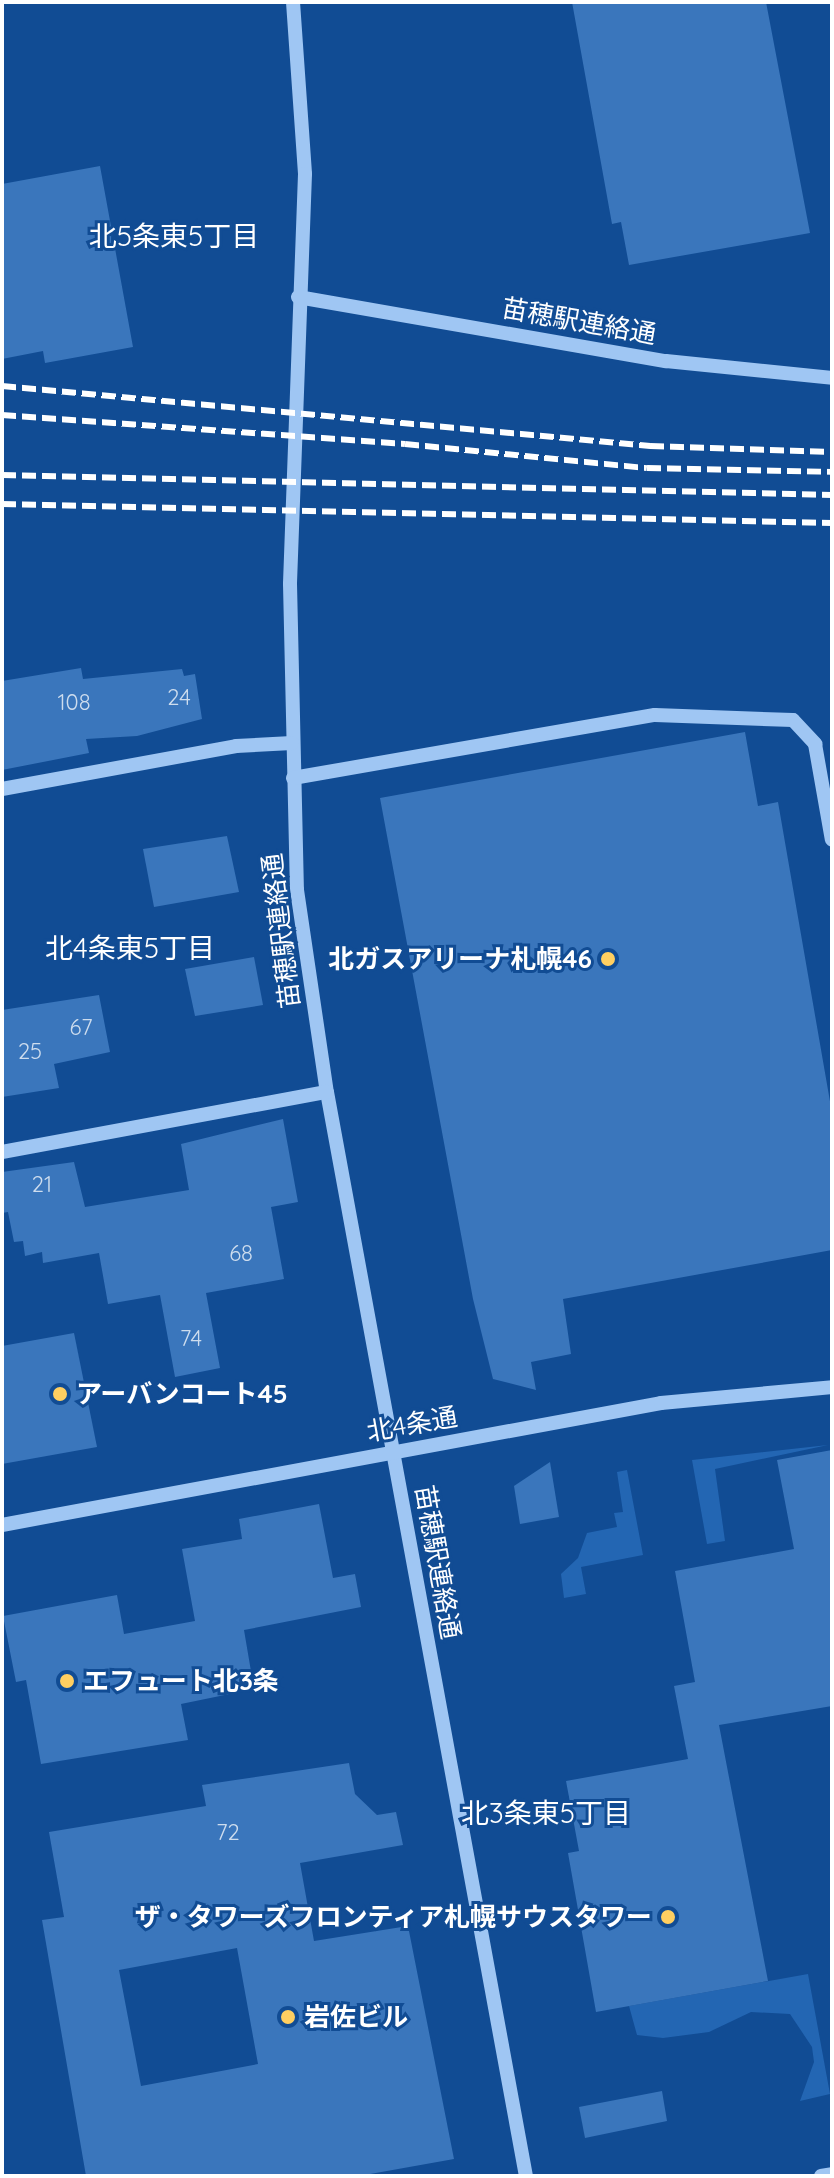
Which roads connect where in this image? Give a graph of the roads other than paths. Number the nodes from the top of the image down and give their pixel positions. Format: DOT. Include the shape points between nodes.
graph roads {
  1 [pos="293,2"];
  2 [pos="298,297"];
  3 [pos="832,378"];
  4 [pos="292,743"];
  5 [pos="293,778"];
  6 [pos="2,789"];
  7 [pos="832,840"];
  8 [pos="327,1092"];
  9 [pos="2,1152"];
  10 [pos="832,1387"];
  11 [pos="394,1452"];
  12 [pos="2,1525"];
  13 [pos="832,2174"];
  14 [pos="526,2176"];
  15 [pos="821,2176"];
  1 -- 2 [label="street" via="305,174"];
  2 -- 3 [label="street, 苗穂駅連絡通" via="666,361"];
  2 -- 4 [label="street, 苗穂駅連絡通" via="290,584"];
  4 -- 5 [label="street, 苗穂駅連絡通"];
  4 -- 6 [label="street" via="236,746"];
  5 -- 7 [label="street" via="655,715 793,720 815,744"];
  5 -- 8 [label="street, 苗穂駅連絡通" via="297,890"];
  8 -- 9 [label="street"];
  8 -- 11 [label="street, 苗穂駅連絡通"];
  10 -- 11 [label="street, 北4条通" via="661,1403"];
  11 -- 12 [label="street, 北4条通"];
  11 -- 14 [label="street, 苗穂駅連絡通"];
  13 -- 15 [label="street"];
}
